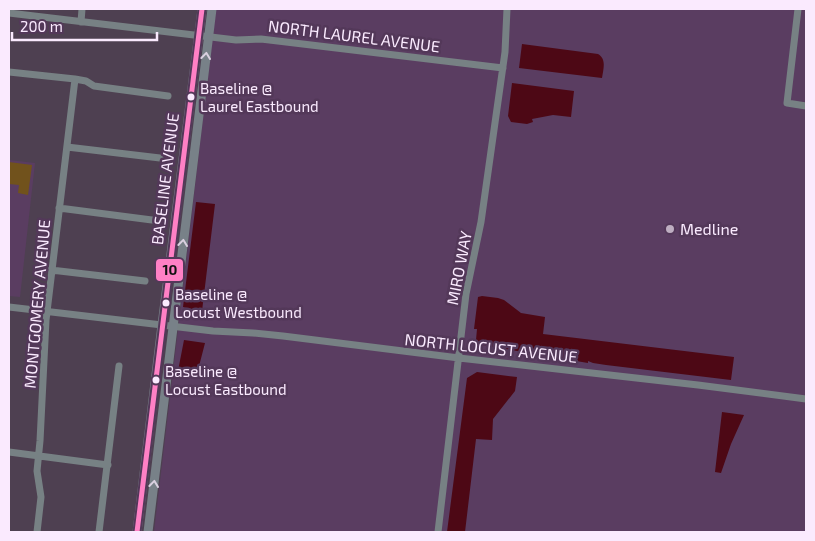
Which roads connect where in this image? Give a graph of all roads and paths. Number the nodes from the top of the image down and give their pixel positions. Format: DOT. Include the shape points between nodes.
graph roads {
  1 [pos="82,9"];
  2 [pos="202,9"];
  3 [pos="212,9"];
  4 [pos="507,9"];
  5 [pos="798,9"];
  6 [pos="9,13"];
  7 [pos="81,22"];
  8 [pos="203,36"];
  9 [pos="503,68"];
  10 [pos="9,72"];
  11 [pos="75,79"];
  12 [pos="168,96"];
  13 [pos="806,106"];
  14 [pos="67,147"];
  15 [pos="160,158"];
  16 [pos="59,208"];
  17 [pos="152,220"];
  18 [pos="51,270"];
  19 [pos="145,281"];
  20 [pos="9,307"];
  21 [pos="47,311"];
  22 [pos="162,325"];
  23 [pos="172,326"];
  24 [pos="459,358"];
  25 [pos="119,366"];
  26 [pos="806,399"];
  27 [pos="9,452"];
  28 [pos="38,455"];
  29 [pos="108,464"];
  30 [pos="37,532"];
  31 [pos="99,532"];
  32 [pos="138,532"];
  33 [pos="148,532"];
  34 [pos="438,532"];
  1 -- 7 [label="street"];
  2 -- 8 [label="main road, BASELINE AVENUE"];
  3 -- 8 [label="main road"];
  4 -- 9 [label="street, MIRO WAY"];
  5 -- 13 [label="street" via="787,103"];
  6 -- 7 [label="street, NORTH LAUREL AVENUE"];
  7 -- 8 [label="street, NORTH LAUREL AVENUE"];
  8 -- 9 [label="street, NORTH LAUREL AVENUE" via="261,39"];
  8 -- 22 [label="main road, BASELINE AVENUE"];
  23 -- 8 [label="main road, one-way"];
  9 -- 24 [label="street, MIRO WAY" via="481,222 466,294"];
  10 -- 11 [label="street"];
  11 -- 12 [label="street" via="94,86"];
  11 -- 14 [label="street, MONTGOMERY AVENUE"];
  14 -- 15 [label="street"];
  14 -- 16 [label="street, MONTGOMERY AVENUE"];
  16 -- 17 [label="street"];
  16 -- 18 [label="street, MONTGOMERY AVENUE"];
  18 -- 19 [label="street"];
  18 -- 21 [label="street, MONTGOMERY AVENUE"];
  20 -- 21 [label="street, NORTH LOCUST AVENUE"];
  21 -- 22 [label="street, NORTH LOCUST AVENUE"];
  21 -- 28 [label="street, MONTGOMERY AVENUE"];
  22 -- 23 [label="street, NORTH LOCUST AVENUE"];
  22 -- 32 [label="main road, BASELINE AVENUE"];
  23 -- 24 [label="street, NORTH LOCUST AVENUE"];
  33 -- 23 [label="main road, one-way"];
  24 -- 26 [label="street, NORTH LOCUST AVENUE"];
  24 -- 34 [label="street, MIRO WAY"];
  25 -- 29 [label="street"];
  27 -- 28 [label="street"];
  28 -- 29 [label="street"];
  28 -- 30 [label="street, MONTGOMERY AVENUE" via="41,497"];
  29 -- 31 [label="street"];
}
